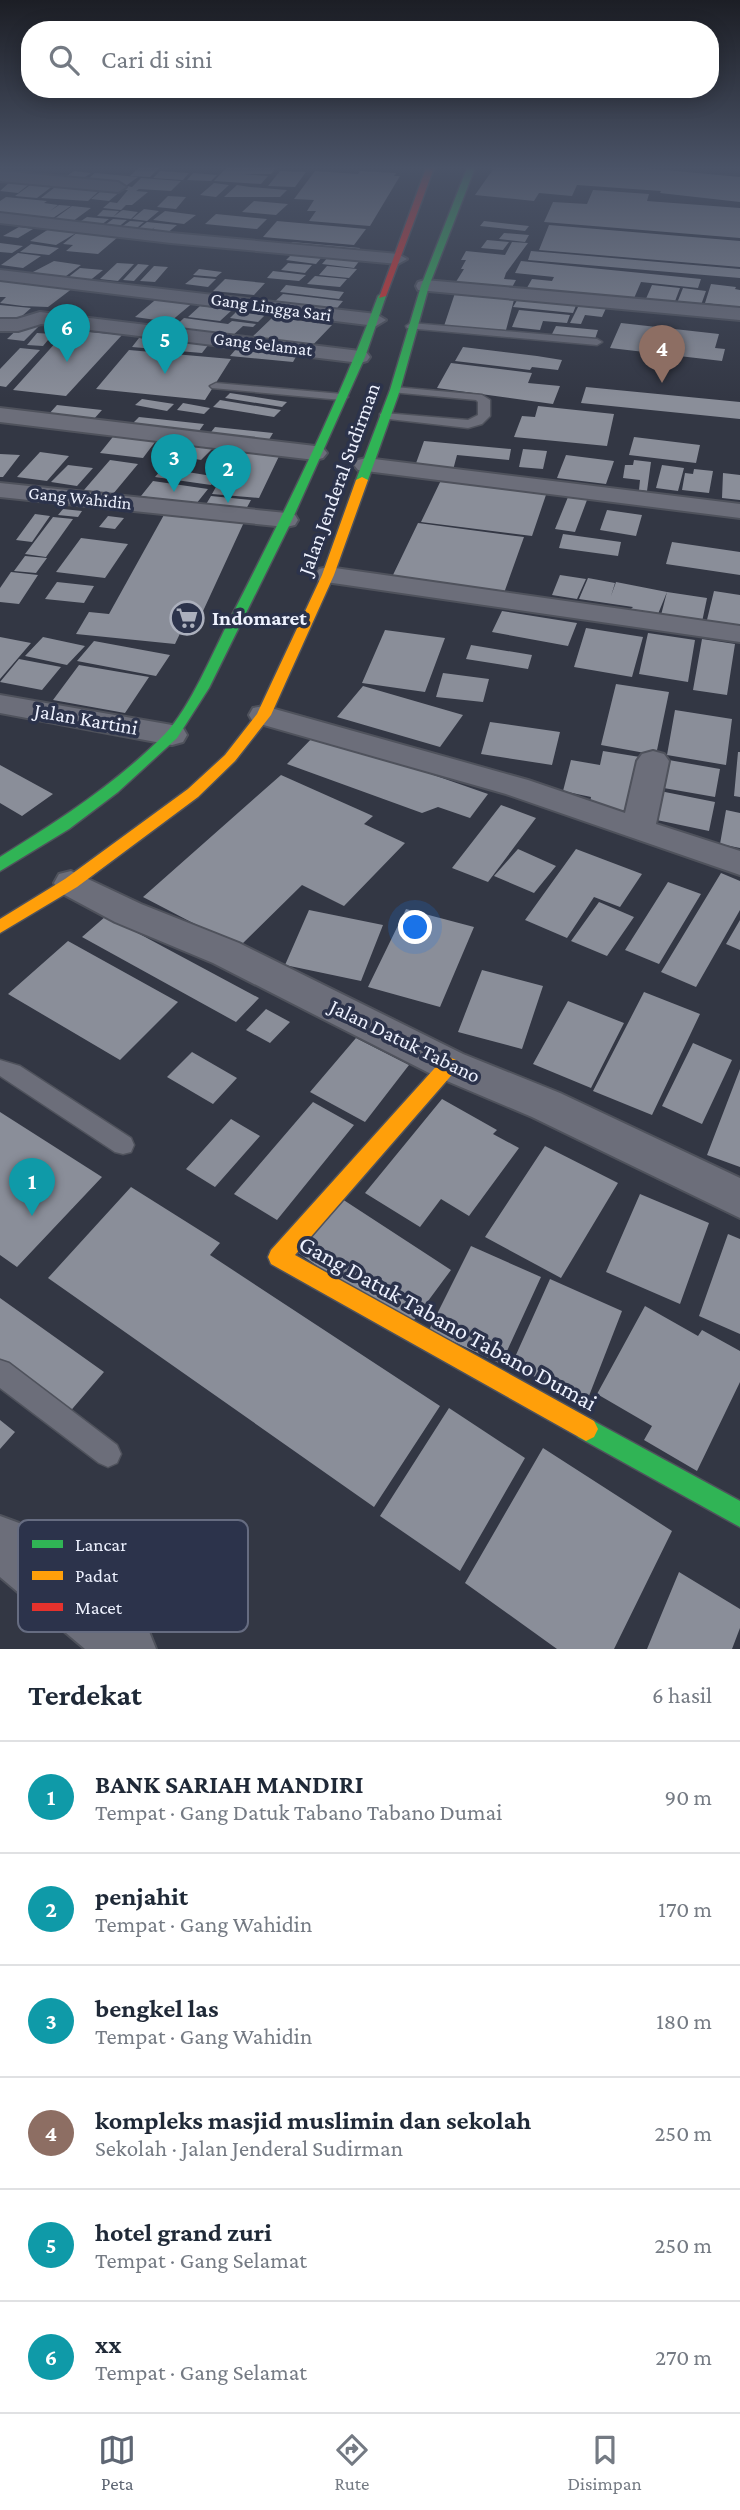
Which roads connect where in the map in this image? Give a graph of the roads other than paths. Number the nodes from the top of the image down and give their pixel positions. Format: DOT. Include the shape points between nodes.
graph roads {
  1 [pos="246,245"];
  2 [pos="403,245"];
  3 [pos="441,245"];
  4 [pos="398,259"];
  5 [pos="0,275"];
  6 [pos="425,286"];
  7 [pos="740,314"];
  8 [pos="376,320"];
  9 [pos="0,325"];
  10 [pos="411,326"];
  11 [pos="597,342"];
  12 [pos="360,357"];
  13 [pos="216,386"];
  14 [pos="395,390"];
  15 [pos="342,397"];
  16 [pos="0,415"];
  17 [pos="384,416"];
  18 [pos="316,453"];
  19 [pos="366,465"];
  20 [pos="0,490"];
  21 [pos="740,511"];
  22 [pos="286,520"];
  23 [pos="328,575"];
  24 [pos="740,634"];
  25 [pos="0,704"];
  26 [pos="264,715"];
  27 [pos="172,735"];
  28 [pos="653,761"];
  29 [pos="638,830"];
  30 [pos="740,863"];
  31 [pos="0,865"];
  32 [pos="71,883"];
  33 [pos="0,927"];
  34 [pos="449,1065"];
  35 [pos="0,1068"];
  36 [pos="123,1145"];
  37 [pos="740,1199"];
  38 [pos="0,1372"];
  39 [pos="108,1454"];
  40 [pos="740,1515"];
  41 [pos="0,1542"];
  42 [pos="18,1557"];
  43 [pos="108,1632"];
  44 [pos="128,1649"];
  1 -- 4 [label="street"];
  2 -- 4 [label="main road, Jalan Jenderal Sudirman"];
  3 -- 6 [label="main road, Jalan Jenderal Sudirman"];
  4 -- 8 [label="main road, Jalan Jenderal Sudirman"];
  5 -- 8 [label="street, Gang Lingga Sari"];
  6 -- 7 [label="street"];
  6 -- 10 [label="main road, Jalan Jenderal Sudirman"];
  8 -- 12 [label="main road, Jalan Jenderal Sudirman"];
  9 -- 12 [label="street, Gang Selamat" via="18,326 40,318"];
  10 -- 11 [label="lane"];
  10 -- 14 [label="main road, Jalan Jenderal Sudirman"];
  12 -- 15 [label="main road, Jalan Jenderal Sudirman"];
  13 -- 15 [label="lane"];
  14 -- 17 [label="main road, Jalan Jenderal Sudirman"];
  14 -- 17 [label="lane" via="478,397 484,400 484,416 468,425"];
  15 -- 18 [label="main road, Jalan Jenderal Sudirman"];
  16 -- 18 [label="street"];
  17 -- 19 [label="main road, Jalan Jenderal Sudirman"];
  18 -- 22 [label="main road, Jalan Jenderal Sudirman"];
  19 -- 21 [label="street"];
  19 -- 23 [label="main road, Jalan Jenderal Sudirman"];
  20 -- 22 [label="street, Gang Wahidin"];
  22 -- 27 [label="main road, Jalan Jenderal Sudirman" via="220,658"];
  23 -- 24 [label="street"];
  23 -- 26 [label="main road, Jalan Jenderal Sudirman"];
  25 -- 27 [label="street, Jalan Kartini"];
  26 -- 29 [label="street" via="517,786"];
  26 -- 32 [label="main road, Jalan Jenderal Sudirman" via="230,758 193,793"];
  27 -- 31 [label="main road, Jalan Jenderal Sudirman" via="113,788"];
  28 -- 29 [label="street"];
  29 -- 30 [label="street"];
  32 -- 33 [label="main road, Jalan Jenderal Sudirman"];
  32 -- 34 [label="street, Jalan Datuk Tabano" via="128,913 226,953"];
  34 -- 37 [label="street, Jalan Datuk Tabano" via="546,1105"];
  34 -- 40 [label="main road, Gang Datuk Tabano Tabano Dumai" via="279,1257"];
  35 -- 36 [label="lane" via="13,1072"];
  38 -- 39 [label="lane"];
  41 -- 42 [label="street"];
  43 -- 44 [label="street"];
}
